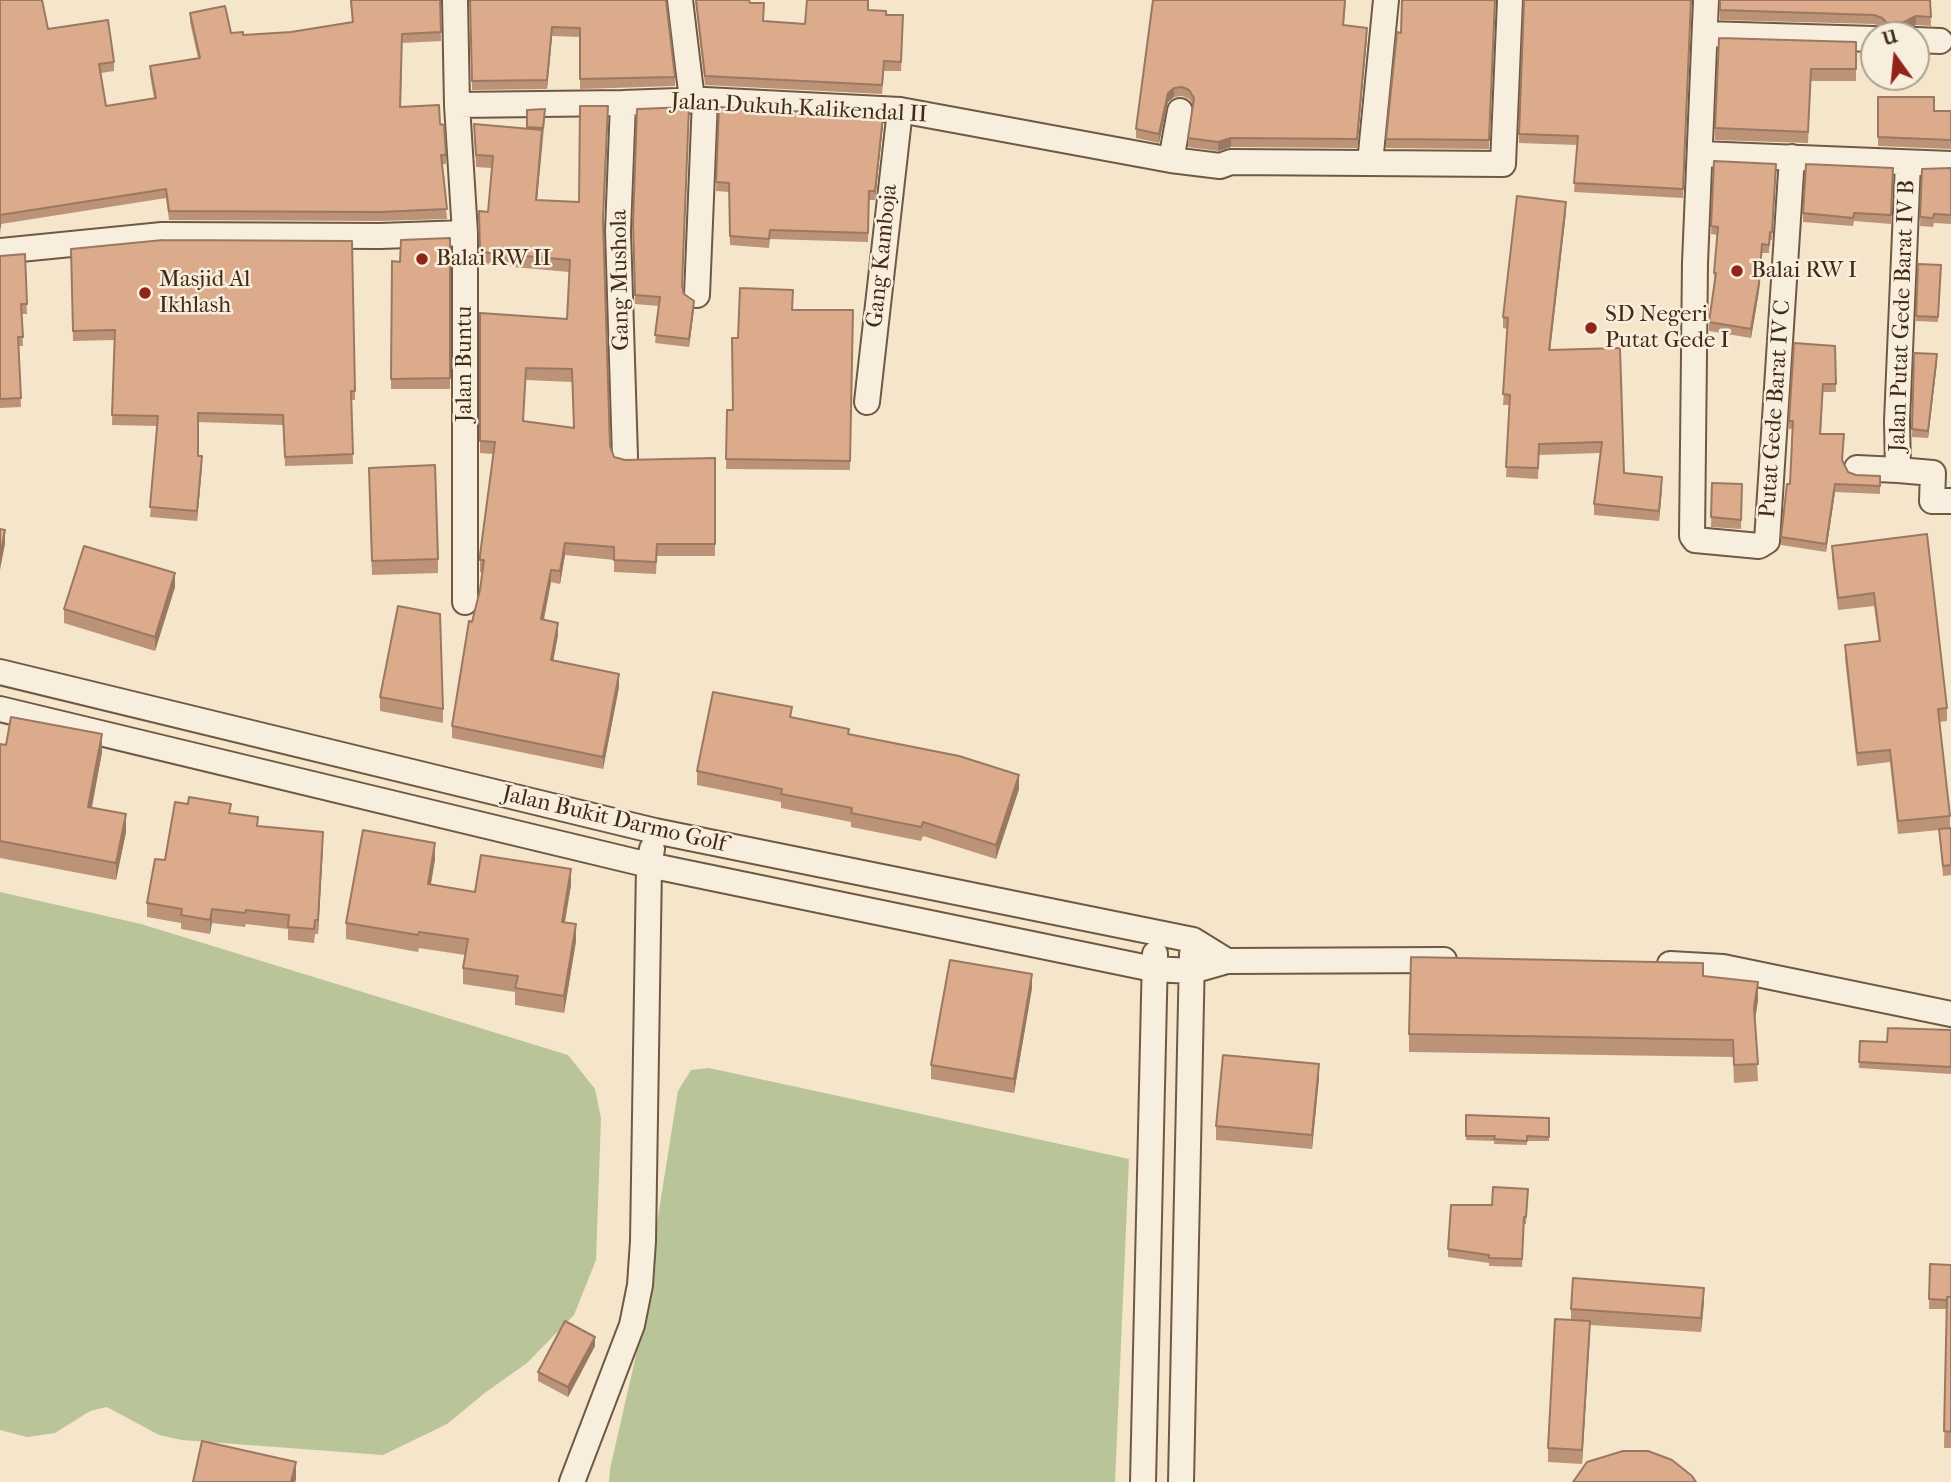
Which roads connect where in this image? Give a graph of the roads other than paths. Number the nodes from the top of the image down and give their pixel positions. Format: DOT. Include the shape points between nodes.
graph roads {
  1 [pos="455,0"];
  2 [pos="680,0"];
  3 [pos="1386,0"];
  4 [pos="1510,0"];
  5 [pos="1706,0"];
  6 [pos="1705,34"];
  7 [pos="1860,39"];
  8 [pos="699,100"];
  9 [pos="624,103"];
  10 [pos="457,105"];
  11 [pos="900,110"];
  12 [pos="1180,111"];
  13 [pos="1700,154"];
  14 [pos="1792,157"];
  15 [pos="1171,160"];
  16 [pos="1370,163"];
  17 [pos="1909,163"];
  18 [pos="1951,164"];
  19 [pos="465,233"];
  20 [pos="0,251"];
  21 [pos="697,295"];
  22 [pos="867,402"];
  23 [pos="625,457"];
  24 [pos="1857,468"];
  25 [pos="1898,470"];
  26 [pos="1951,501"];
  27 [pos="464,602"];
  28 [pos="0,673"];
  29 [pos="0,709"];
  30 [pos="655,831"];
  31 [pos="649,865"];
  32 [pos="1156,934"];
  33 [pos="1193,940"];
  34 [pos="1474,960"];
  35 [pos="1227,961"];
  36 [pos="1648,963"];
  37 [pos="1153,969"];
  38 [pos="1192,971"];
  39 [pos="1951,1014"];
  40 [pos="572,1482"];
  41 [pos="1143,1482"];
  42 [pos="1181,1482"];
  1 -- 10 [label="street, Jalan Buntu"];
  2 -- 8 [label="street"];
  3 -- 16 [label="street"];
  4 -- 16 [label="street, Jalan Dukuh Kalikendal II" via="1503,164"];
  5 -- 6 [label="street"];
  6 -- 7 [label="street"];
  6 -- 13 [label="street"];
  8 -- 9 [label="street, Jalan Dukuh Kalikendal II"];
  8 -- 11 [label="street, Jalan Dukuh Kalikendal II"];
  8 -- 21 [label="street"];
  9 -- 10 [label="street, Jalan Dukuh Kalikendal II"];
  9 -- 23 [label="street, Gang Mushola" via="618,231"];
  10 -- 19 [label="street, Jalan Buntu"];
  11 -- 15 [label="street, Jalan Dukuh Kalikendal II"];
  11 -- 22 [label="street, Gang Kamboja"];
  12 -- 15 [label="street"];
  13 -- 14 [label="street"];
  13 -- 14 [label="street, Putat Gede Barat IV C" via="1692,536 1695,540 1759,546 1767,541"];
  14 -- 17 [label="street"];
  15 -- 16 [label="street, Jalan Dukuh Kalikendal II" via="1220,166 1231,162"];
  17 -- 18 [label="street"];
  17 -- 25 [label="street, Jalan Putat Gede Barat IV B"];
  19 -- 20 [label="street" via="162,235"];
  19 -- 27 [label="street, Jalan Buntu"];
  24 -- 25 [label="street"];
  25 -- 26 [label="street, Jalan Putat Gede Barat IV B" via="1933,473 1932,501"];
  28 -- 30 [label="street, Jalan Bukit Darmo Golf"];
  29 -- 31 [label="street, Jalan Bukit Darmo Golf"];
  30 -- 31 [label="street"];
  30 -- 32 [label="street, Jalan Bukit Darmo Golf"];
  31 -- 37 [label="street, Jalan Bukit Darmo Golf"];
  31 -- 40 [label="street" via="640,1285 632,1325"];
  32 -- 33 [label="street, Jalan Bukit Darmo Golf"];
  32 -- 37 [label="street"];
  33 -- 35 [label="street, Jalan Bukit Darmo Golf"];
  33 -- 38 [label="street"];
  34 -- 35 [label="street, Jalan Bukit Darmo Golf"];
  35 -- 38 [label="street, Jalan Bukit Darmo Golf"];
  36 -- 39 [label="street" via="1723,967"];
  37 -- 38 [label="street, Jalan Bukit Darmo Golf"];
  37 -- 41 [label="street"];
  38 -- 42 [label="street"];
}
